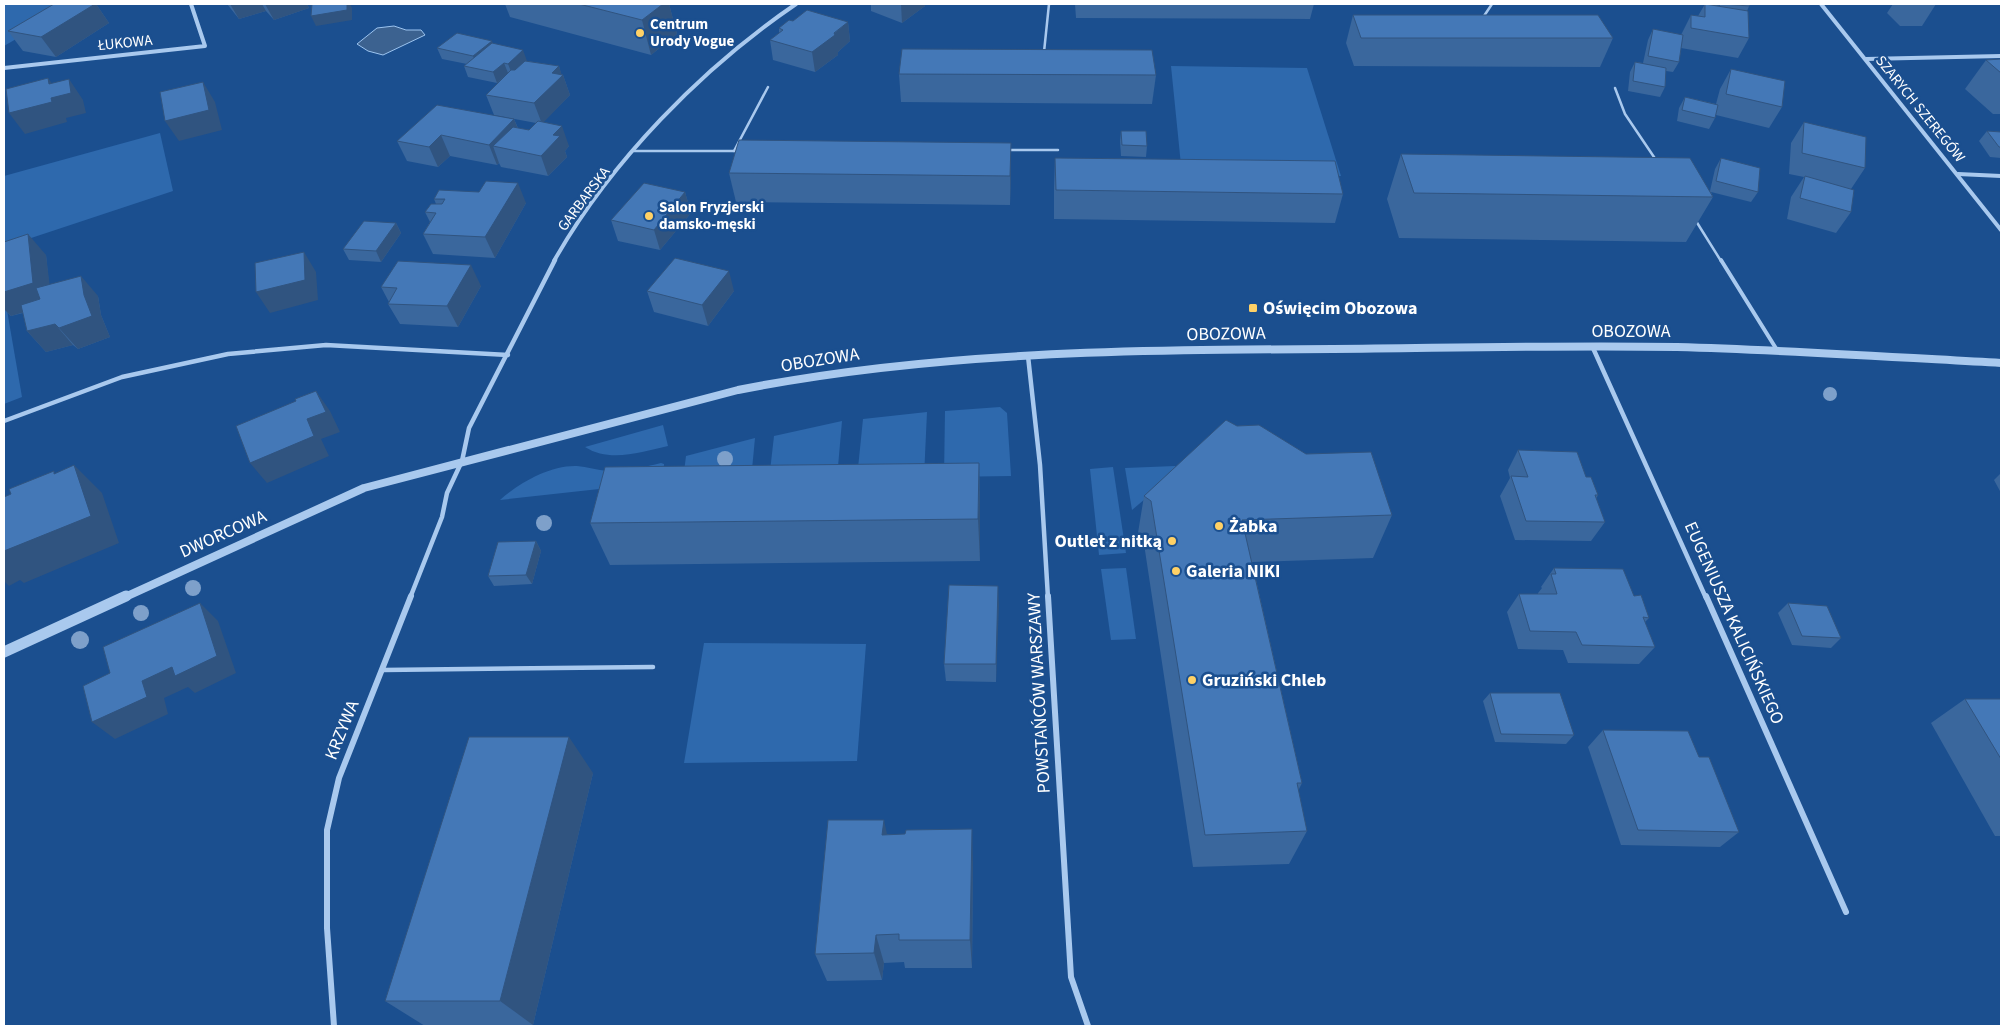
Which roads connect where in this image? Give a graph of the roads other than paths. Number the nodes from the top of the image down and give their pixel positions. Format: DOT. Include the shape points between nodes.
graph roads {
  1 [pos="191,4"];
  2 [pos="796,4"];
  3 [pos="1049,4"];
  4 [pos="1492,4"];
  5 [pos="1821,4"];
  6 [pos="1484,16"];
  7 [pos="1044,52"];
  8 [pos="2001,56"];
  9 [pos="1866,59"];
  10 [pos="4,68"];
  11 [pos="768,87"];
  12 [pos="1616,88"];
  13 [pos="743,150"];
  14 [pos="999,150"];
  15 [pos="1058,150"];
  16 [pos="634,151"];
  17 [pos="734,151"];
  18 [pos="1658,163"];
  19 [pos="1958,174"];
  20 [pos="2001,176"];
  21 [pos="1695,220"];
  22 [pos="2001,230"];
  23 [pos="1593,348"];
  24 [pos="1777,350"];
  25 [pos="508,355"];
  26 [pos="1028,356"];
  27 [pos="2001,363"];
  28 [pos="4,421"];
  29 [pos="462,460"];
  30 [pos="4,652"];
  31 [pos="653,667"];
  32 [pos="383,670"];
  33 [pos="1846,912"];
  34 [pos="334,1026"];
  35 [pos="1088,1026"];
  1 -- 10 [label="street, ŁUKOWA" via="205,46"];
  2 -- 16 [label="street, GARBARSKA" via="763,25 707,74"];
  3 -- 7 [label="lane"];
  4 -- 6 [label="lane"];
  5 -- 9 [label="street, SZARYCH SZEREGÓW"];
  8 -- 9 [label="street"];
  9 -- 19 [label="street, SZARYCH SZEREGÓW"];
  11 -- 17 [label="lane"];
  12 -- 18 [label="lane" via="1625,114"];
  13 -- 17 [label="lane"];
  14 -- 15 [label="lane"];
  16 -- 17 [label="lane"];
  16 -- 25 [label="street, GARBARSKA" via="564,244"];
  19 -- 20 [label="street"];
  19 -- 22 [label="street, SZARYCH SZEREGÓW"];
  21 -- 24 [label="lane"];
  23 -- 24 [label="street, OBOZOWA"];
  23 -- 26 [label="street, OBOZOWA" via="1209,350"];
  23 -- 33 [label="street, EUGENIUSZA KALICIŃSKIEGO"];
  24 -- 27 [label="street, OBOZOWA"];
  25 -- 28 [label="street" via="326,345 228,354 122,377"];
  25 -- 29 [label="street, GARBARSKA" via="469,428"];
  26 -- 29 [label="street, OBOZOWA" via="888,366 799,378 738,390"];
  26 -- 35 [label="street, POWSTAŃCÓW WARSZAWY" via="1040,466 1071,977"];
  29 -- 30 [label="street, DWORCOWA" via="364,488"];
  29 -- 32 [label="street, KRZYWA"];
  31 -- 32 [label="lane"];
  32 -- 34 [label="street, KRZYWA" via="340,778 328,830 327,928"];
}
